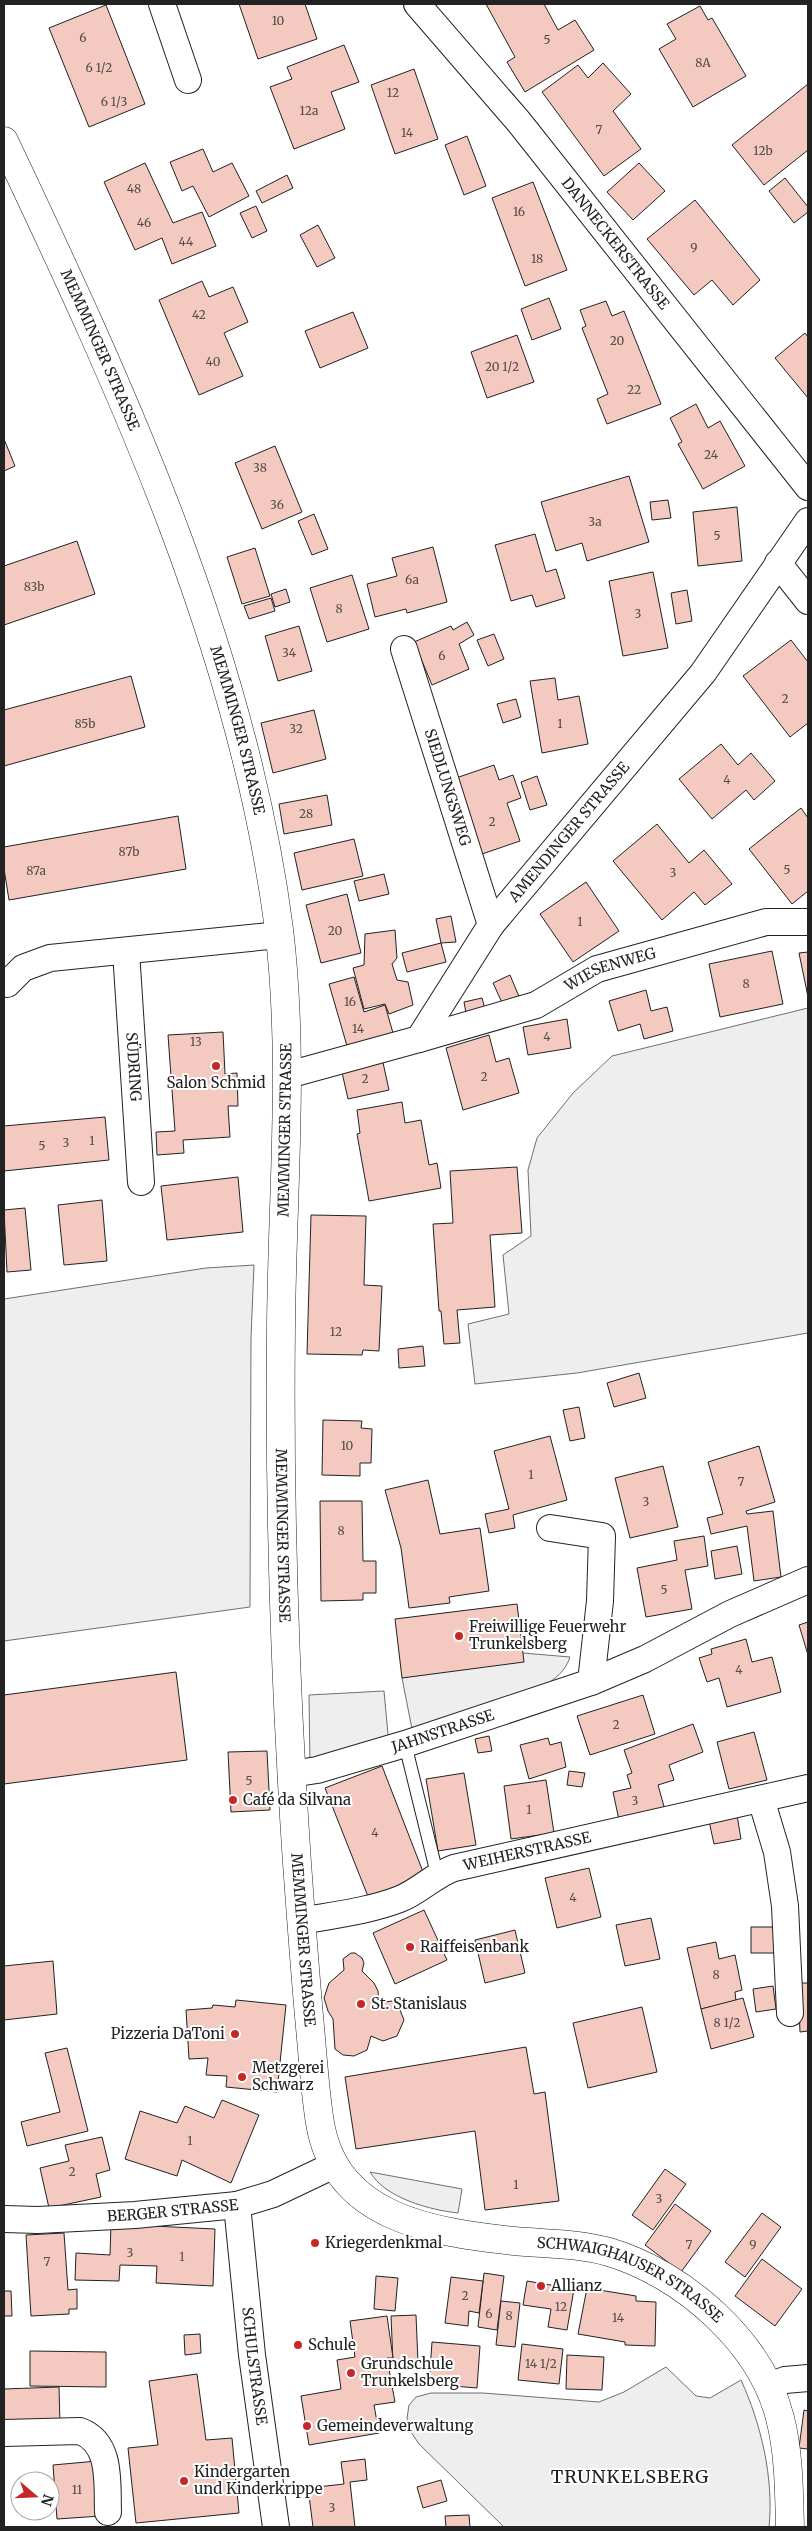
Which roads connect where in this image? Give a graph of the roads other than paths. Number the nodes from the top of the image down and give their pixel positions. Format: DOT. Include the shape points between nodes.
graph roads {
  1 [pos="162,4"];
  2 [pos="417,4"];
  3 [pos="188,80"];
  4 [pos="4,141"];
  5 [pos="808,487"];
  6 [pos="808,521"];
  7 [pos="778,563"];
  8 [pos="808,601"];
  9 [pos="404,650"];
  10 [pos="808,922"];
  11 [pos="491,925"];
  12 [pos="279,935"];
  13 [pos="126,951"];
  14 [pos="5,989"];
  15 [pos="419,1039"];
  16 [pos="288,1075"];
  17 [pos="141,1182"];
  18 [pos="550,1528"];
  19 [pos="808,1580"];
  20 [pos="591,1682"];
  21 [pos="406,1744"];
  22 [pos="291,1774"];
  23 [pos="808,1788"];
  24 [pos="761,1799"];
  25 [pos="437,1874"];
  26 [pos="301,1921"];
  27 [pos="790,2013"];
  28 [pos="334,2165"];
  29 [pos="237,2205"];
  30 [pos="4,2219"];
  31 [pos="808,2378"];
  32 [pos="769,2386"];
  33 [pos="4,2434"];
  34 [pos="108,2512"];
  35 [pos="276,2527"];
  36 [pos="790,2527"];
  1 -- 3 [label="street"];
  2 -- 5 [label="street, DANNECKERSTRASSE" via="519,122"];
  4 -- 12 [label="street, MEMMINGER STRASSE" via="75,292 194,578 229,692 257,810"];
  6 -- 7 [label="street, AMENDINGER STRASSE"];
  7 -- 8 [label="street"];
  7 -- 11 [label="street, AMENDINGER STRASSE" via="703,673"];
  9 -- 11 [label="street, SIEDLUNGSWEG"];
  10 -- 15 [label="street, WIESENWEG" via="766,922 597,969 536,1005"];
  11 -- 15 [label="street, AMENDINGER STRASSE"];
  12 -- 13 [label="street"];
  12 -- 16 [label="street, MEMMINGER STRASSE" via="287,1014"];
  13 -- 14 [label="street" via="50,958 23,968"];
  13 -- 17 [label="street, SÜDRING"];
  15 -- 16 [label="street"];
  16 -- 22 [label="street, MEMMINGER STRASSE" via="281,1337 283,1598"];
  18 -- 20 [label="street" via="602,1536 600,1601"];
  19 -- 20 [label="street, JAHNSTRASSE"];
  20 -- 21 [label="street, JAHNSTRASSE"];
  21 -- 22 [label="street, JAHNSTRASSE" via="317,1770"];
  21 -- 25 [label="lane"];
  22 -- 26 [label="street, MEMMINGER STRASSE"];
  23 -- 24 [label="street, WEIHERSTRASSE"];
  24 -- 25 [label="street, WEIHERSTRASSE" via="486,1860"];
  24 -- 27 [label="street" via="777,1852 785,1906"];
  25 -- 26 [label="street, WEIHERSTRASSE" via="415,1892 400,1899 372,1908"];
  26 -- 28 [label="street, MEMMINGER STRASSE" via="321,2129"];
  28 -- 29 [label="street, BERGER STRASSE" via="273,2194"];
  28 -- 32 [label="street, SCHWAIGHAUSER STRASSE" via="359,2195 395,2217 417,2225 469,2235 586,2247 645,2267 712,2312 741,2344"];
  29 -- 30 [label="street, BERGER STRASSE" via="188,2212"];
  29 -- 35 [label="street, SCHULSTRASSE" via="252,2355"];
  31 -- 32 [label="street" via="785,2380"];
  32 -- 36 [label="street, SCHWAIGHAUSER STRASSE" via="780,2416 786,2448"];
  33 -- 34 [label="street" via="80,2431 90,2435 98,2443 106,2466"];
}
